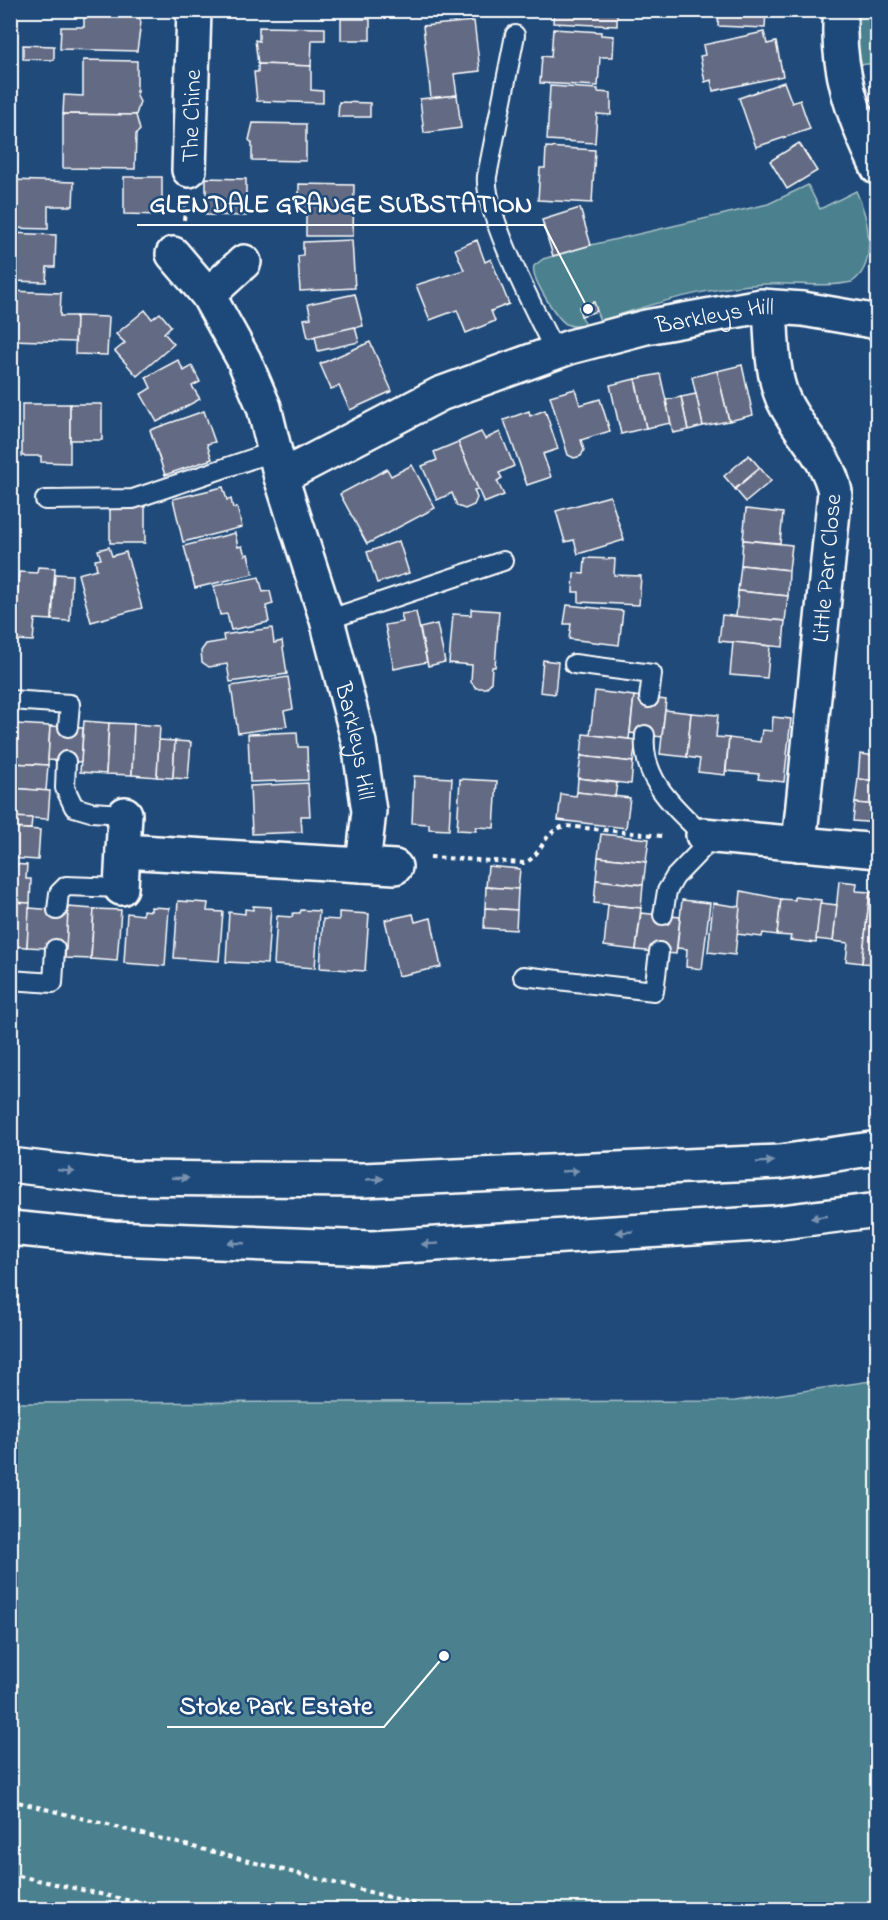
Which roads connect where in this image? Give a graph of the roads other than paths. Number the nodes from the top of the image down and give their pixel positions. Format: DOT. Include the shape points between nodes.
graph roads {
  1 [pos="194,10"];
  2 [pos="841,10"];
  3 [pos="515,35"];
  4 [pos="878,168"];
  5 [pos="189,170"];
  6 [pos="173,254"];
  7 [pos="244,262"];
  8 [pos="208,295"];
  9 [pos="770,307"];
  10 [pos="878,322"];
  11 [pos="555,352"];
  12 [pos="278,464"];
  13 [pos="45,500"];
  14 [pos="503,561"];
  15 [pos="327,620"];
  16 [pos="574,664"];
  17 [pos="649,698"];
  18 [pos="10,700"];
  19 [pos="68,727"];
  20 [pos="645,735"];
  21 [pos="66,761"];
  22 [pos="125,814"];
  23 [pos="702,838"];
  24 [pos="799,844"];
  25 [pos="123,851"];
  26 [pos="878,851"];
  27 [pos="121,888"];
  28 [pos="57,910"];
  29 [pos="663,915"];
  30 [pos="55,949"];
  31 [pos="659,952"];
  32 [pos="524,976"];
  33 [pos="10,980"];
  34 [pos="878,1148"];
  35 [pos="10,1165"];
  36 [pos="878,1210"];
  37 [pos="10,1228"];
  1 -- 5 [label="main road, The Chine"];
  2 -- 4 [label="main road" via="841,57 850,105"];
  3 -- 11 [label="lane" via="486,192"];
  6 -- 8 [label="main road, Barkleys Hill"];
  7 -- 8 [label="main road"];
  8 -- 12 [label="main road, Barkleys Hill" via="256,384"];
  9 -- 10 [label="main road, Barkleys Hill"];
  9 -- 11 [label="main road, Barkleys Hill" via="706,314"];
  9 -- 24 [label="main road, Little Parr Close" via="783,398 827,466 835,492"];
  11 -- 12 [label="main road, Barkleys Hill" via="440,394"];
  12 -- 13 [label="lane, Barkleys Hill" via="133,499"];
  12 -- 15 [label="main road, Barkleys Hill"];
  14 -- 15 [label="lane"];
  15 -- 25 [label="main road, Barkleys Hill" via="359,742 379,866"];
  16 -- 17 [label="lane" via="652,674"];
  18 -- 19 [label="lane" via="70,704"];
  20 -- 23 [label="lane" via="648,763 658,787"];
  21 -- 22 [label="lane" via="64,789 74,807"];
  22 -- 25 [label="main road"];
  23 -- 24 [label="main road"];
  23 -- 29 [label="lane" via="702,850 675,877 667,891"];
  24 -- 26 [label="main road"];
  25 -- 27 [label="main road"];
  27 -- 28 [label="lane" via="66,886 60,893"];
  30 -- 33 [label="lane" via="52,983"];
  31 -- 32 [label="lane" via="654,991"];
  35 -- 34 [label="main road, one-way" via="121,1178 363,1180 780,1162"];
  36 -- 37 [label="main road, one-way" via="773,1223 372,1248 113,1238"];
}
